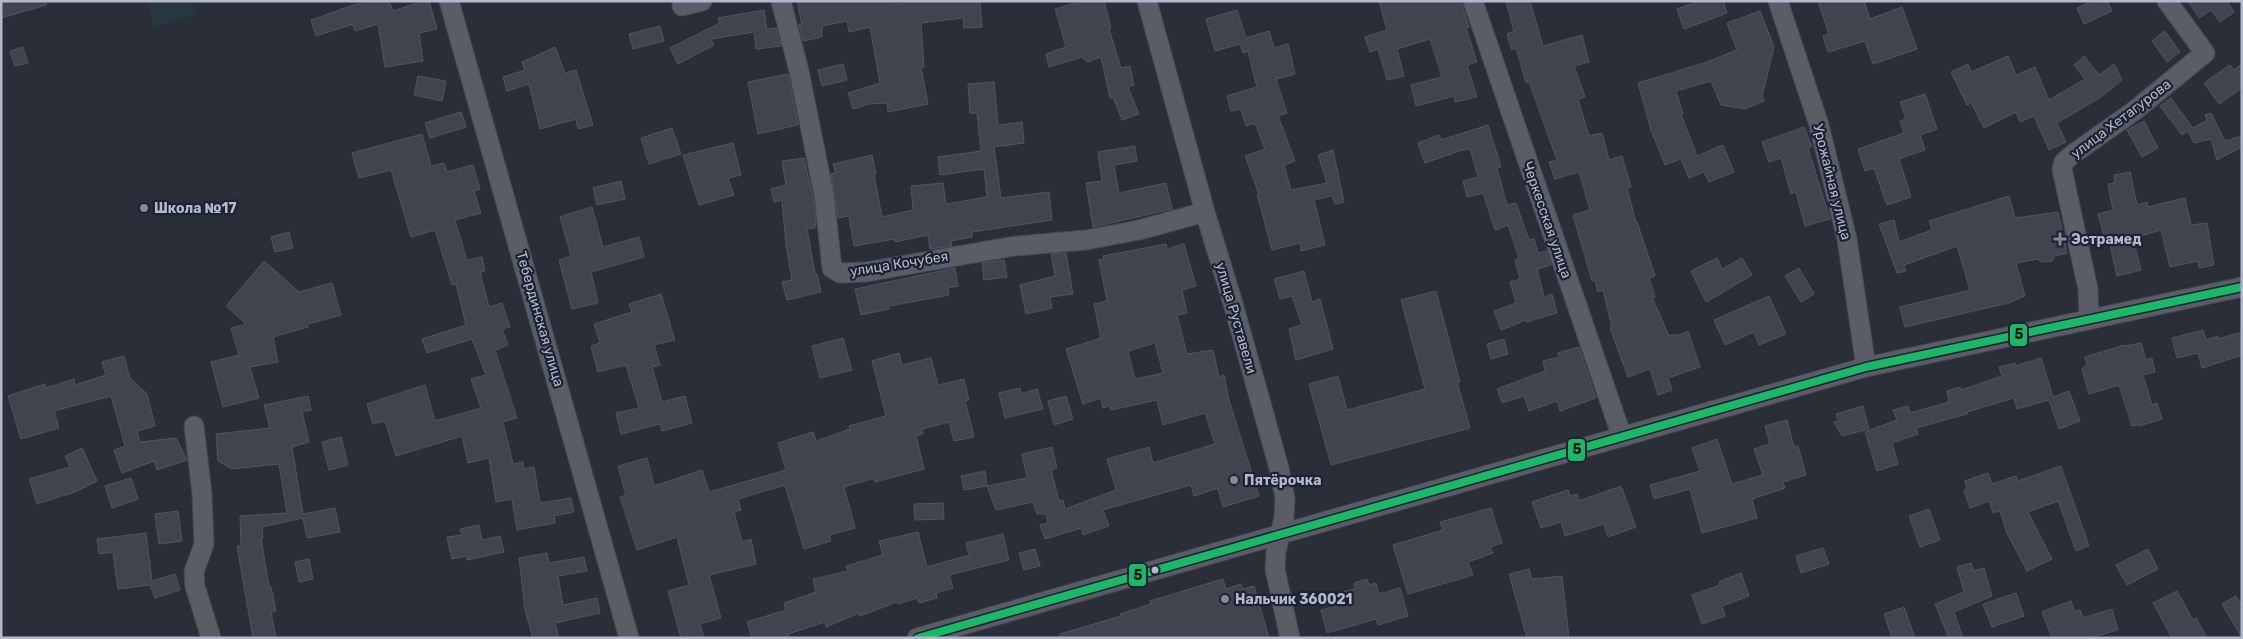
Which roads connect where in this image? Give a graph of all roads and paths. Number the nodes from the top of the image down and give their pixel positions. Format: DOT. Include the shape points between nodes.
graph roads {
  1 [pos="449,1"];
  2 [pos="702,1"];
  3 [pos="781,1"];
  4 [pos="1148,1"];
  5 [pos="1473,1"];
  6 [pos="1778,1"];
  7 [pos="2167,1"];
  8 [pos="682,6"];
  9 [pos="1204,212"];
  10 [pos="2242,287"];
  11 [pos="2088,320"];
  12 [pos="1866,367"];
  13 [pos="194,426"];
  14 [pos="1622,437"];
  15 [pos="1280,535"];
  16 [pos="212,638"];
  17 [pos="629,638"];
  18 [pos="916,638"];
  19 [pos="1290,638"];
  1 -- 17 [label="street, Тебердинская улица"];
  2 -- 8 [label="street"];
  3 -- 9 [label="street, улица Кочубея" via="823,188 832,268 840,273 866,272 1015,246 1086,240 1140,230"];
  4 -- 9 [label="street, улица Руставели"];
  5 -- 14 [label="street, Черкесская улица"];
  6 -- 12 [label="street, Урожайная улица" via="1819,125 1847,240"];
  7 -- 11 [label="street, улица Хетагурова" via="2205,52 2134,111 2073,154 2064,162 2062,169 2088,289"];
  9 -- 15 [label="street, улица Руставели" via="1279,468 1285,498"];
  10 -- 11 [label="street"];
  11 -- 12 [label="street"];
  12 -- 14 [label="street"];
  13 -- 16 [label="street" via="204,544 194,572 195,586"];
  14 -- 15 [label="street"];
  15 -- 18 [label="street"];
  15 -- 19 [label="street, улица Руставели" via="1275,569"];
}
